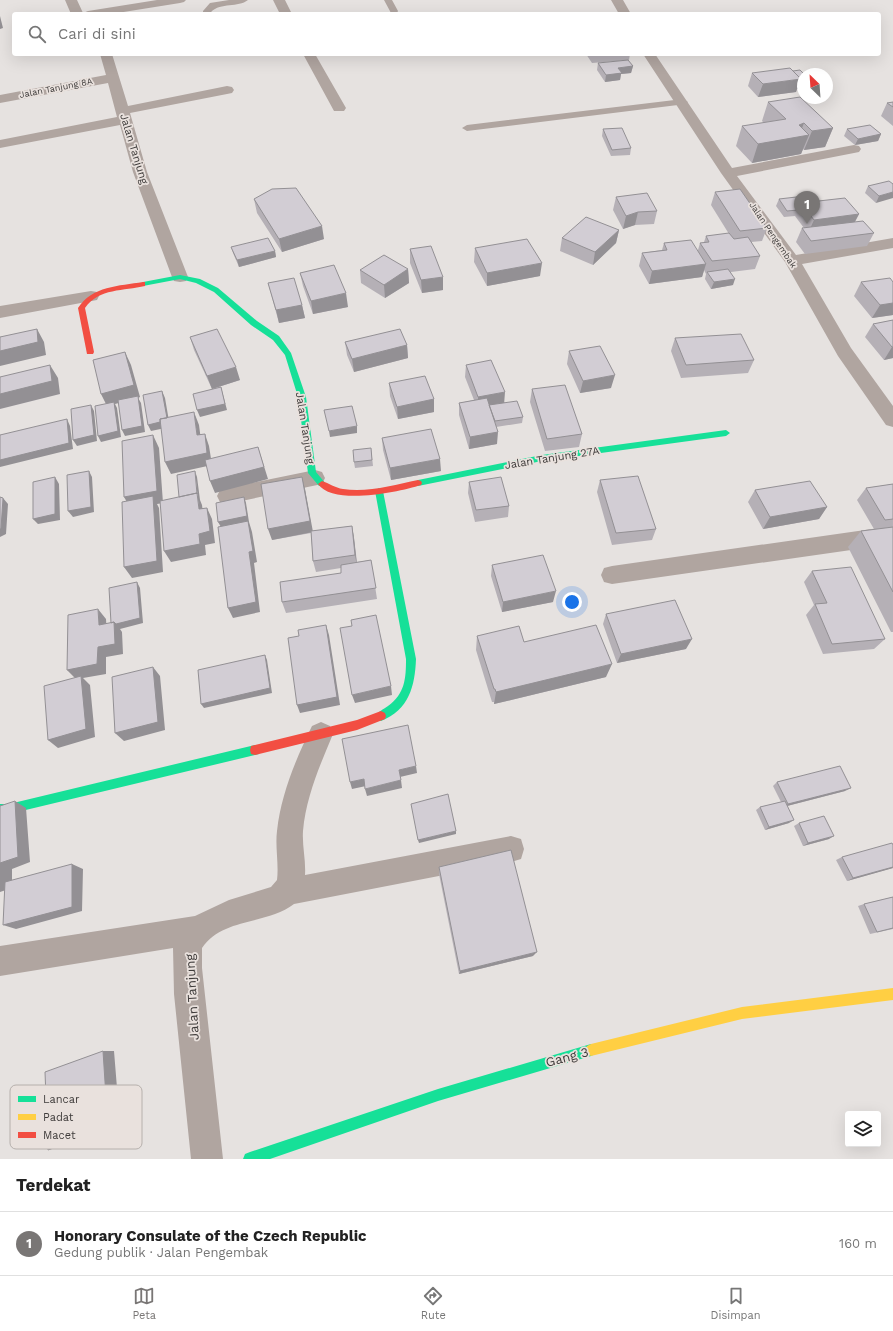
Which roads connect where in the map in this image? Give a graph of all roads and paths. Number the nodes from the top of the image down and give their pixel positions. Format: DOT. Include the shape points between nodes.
graph roads {
  1 [pos="71,0"];
  2 [pos="180,0"];
  3 [pos="244,0"];
  4 [pos="279,0"];
  5 [pos="388,0"];
  6 [pos="617,0"];
  7 [pos="394,11"];
  8 [pos="76,12"];
  9 [pos="101,12"];
  10 [pos="207,12"];
  11 [pos="285,12"];
  12 [pos="624,12"];
  13 [pos="107,56"];
  14 [pos="310,56"];
  15 [pos="650,56"];
  16 [pos="113,78"];
  17 [pos="227,90"];
  18 [pos="0,99"];
  19 [pos="683,102"];
  20 [pos="339,108"];
  21 [pos="123,116"];
  22 [pos="467,128"];
  23 [pos="0,144"];
  24 [pos="854,149"];
  25 [pos="728,173"];
  26 [pos="893,243"];
  27 [pos="792,261"];
  28 [pos="180,277"];
  29 [pos="91,296"];
  30 [pos="0,312"];
  31 [pos="90,352"];
  32 [pos="893,420"];
  33 [pos="726,432"];
  34 [pos="315,478"];
  35 [pos="379,491"];
  36 [pos="227,496"];
  37 [pos="893,535"];
  38 [pos="612,575"];
  39 [pos="321,734"];
  40 [pos="0,809"];
  41 [pos="512,849"];
  42 [pos="287,892"];
  43 [pos="200,929"];
  44 [pos="0,961"];
  45 [pos="893,994"];
  46 [pos="207,1159"];
  47 [pos="250,1159"];
  1 -- 8 [label="street"];
  2 -- 9 [label="street"];
  3 -- 10 [label="lane" via="213,5"];
  4 -- 11 [label="street"];
  5 -- 7 [label="lane"];
  6 -- 12 [label="street"];
  13 -- 16 [label="street, Jalan Tanjung"];
  14 -- 20 [label="street"];
  15 -- 19 [label="street, Jalan Pengembak"];
  16 -- 18 [label="street, Jalan Tanjung 8A"];
  16 -- 21 [label="street, Jalan Tanjung"];
  17 -- 21 [label="street"];
  19 -- 22 [label="lane"];
  19 -- 25 [label="street, Jalan Pengembak"];
  21 -- 23 [label="street"];
  21 -- 28 [label="street, Jalan Tanjung" via="152,205"];
  24 -- 25 [label="street"];
  25 -- 27 [label="street, Jalan Pengembak"];
  26 -- 27 [label="street"];
  27 -- 32 [label="street, Jalan Pengembak" via="844,352"];
  28 -- 29 [label="street" via="100,292"];
  28 -- 34 [label="street, Jalan Tanjung" via="198,281 216,290 254,323 276,338 288,355 302,397 312,473"];
  29 -- 30 [label="street"];
  29 -- 31 [label="street" via="84,301 81,308"];
  33 -- 35 [label="street, Jalan Tanjung 27A" via="542,458"];
  34 -- 35 [label="street, Jalan Tanjung" via="319,484 339,491"];
  34 -- 36 [label="street"];
  35 -- 39 [label="street" via="411,659 409,687 400,704 380,717"];
  37 -- 38 [label="street"];
  39 -- 40 [label="street" via="9,809"];
  39 -- 42 [label="street" via="304,769 293,808 290,833 292,876"];
  41 -- 42 [label="street, Jalan Tanjung"];
  42 -- 43 [label="street, Jalan Tanjung" via="276,900 243,908"];
  43 -- 44 [label="street"];
  43 -- 46 [label="street, Jalan Tanjung" via="189,943 187,968"];
  45 -- 47 [label="street, Gang 3" via="742,1014 565,1057 438,1095"];
}
